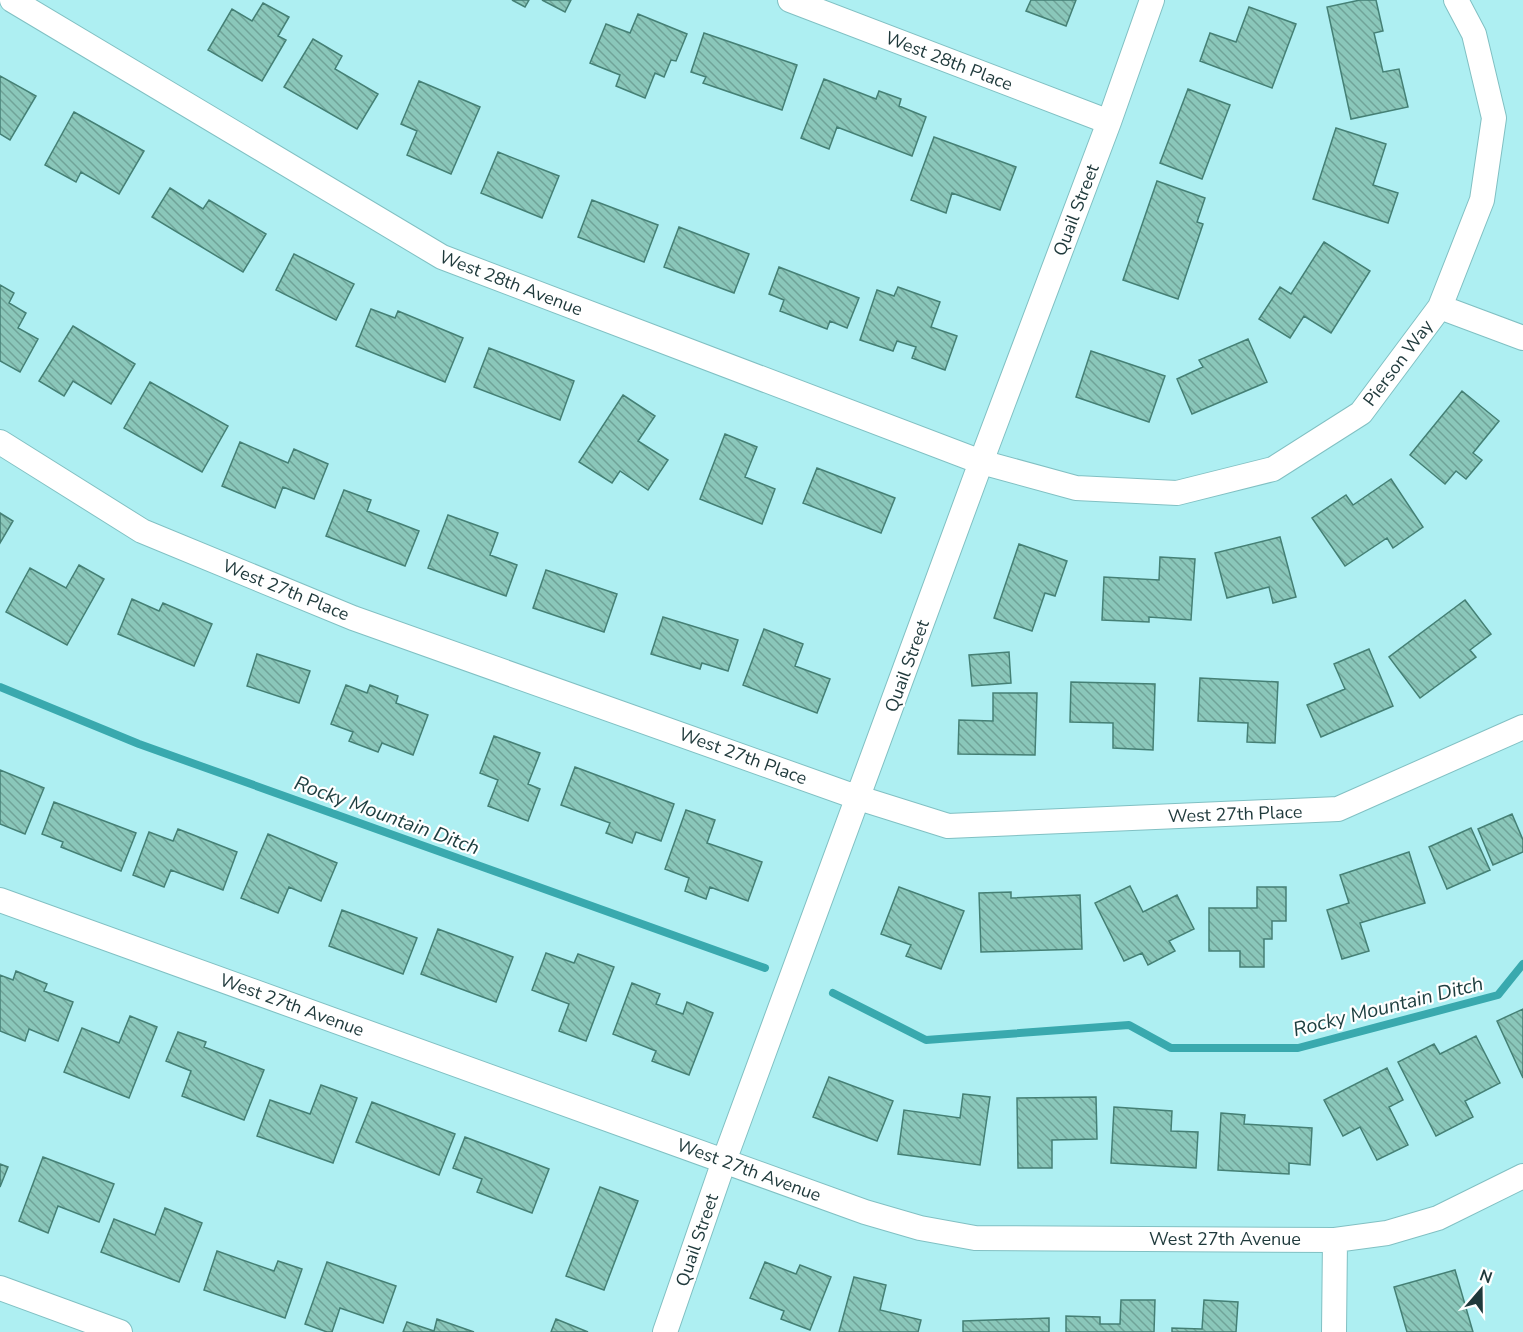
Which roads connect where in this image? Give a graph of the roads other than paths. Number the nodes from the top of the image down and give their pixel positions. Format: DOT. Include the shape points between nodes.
graph roads {
  1 [pos="12,0"];
  2 [pos="790,0"];
  3 [pos="1152,0"];
  4 [pos="1456,0"];
  5 [pos="1109,122"];
  6 [pos="1440,307"];
  7 [pos="1523,338"];
  8 [pos="0,442"];
  9 [pos="981,462"];
  10 [pos="1523,727"];
  11 [pos="859,798"];
  12 [pos="0,900"];
  13 [pos="724,1161"];
  14 [pos="1523,1176"];
  15 [pos="1335,1240"];
  16 [pos="0,1288"];
  17 [pos="120,1332"];
  18 [pos="665,1332"];
  19 [pos="1334,1332"];
  1 -- 9 [label="street, West 28th Avenue" via="442,257"];
  2 -- 5 [label="street, West 28th Place"];
  3 -- 5 [label="street, Quail Street"];
  4 -- 6 [label="street, Pierson Way" via="1474,34 1494,118 1482,200"];
  5 -- 9 [label="street, Quail Street"];
  6 -- 7 [label="street"];
  6 -- 9 [label="street, Pierson Way" via="1361,413 1273,469 1177,493 1076,488"];
  8 -- 11 [label="street, West 27th Place" via="142,531 353,618"];
  9 -- 11 [label="street, Quail Street"];
  10 -- 11 [label="street, West 27th Place" via="1338,809 948,826"];
  11 -- 13 [label="street, Quail Street"];
  12 -- 13 [label="street, West 27th Avenue"];
  13 -- 15 [label="street, West 27th Avenue" via="865,1212 975,1238"];
  13 -- 18 [label="street, Quail Street"];
  14 -- 15 [label="street, West 27th Avenue" via="1438,1218 1387,1233"];
  15 -- 19 [label="street"];
  16 -- 17 [label="street"];
}
